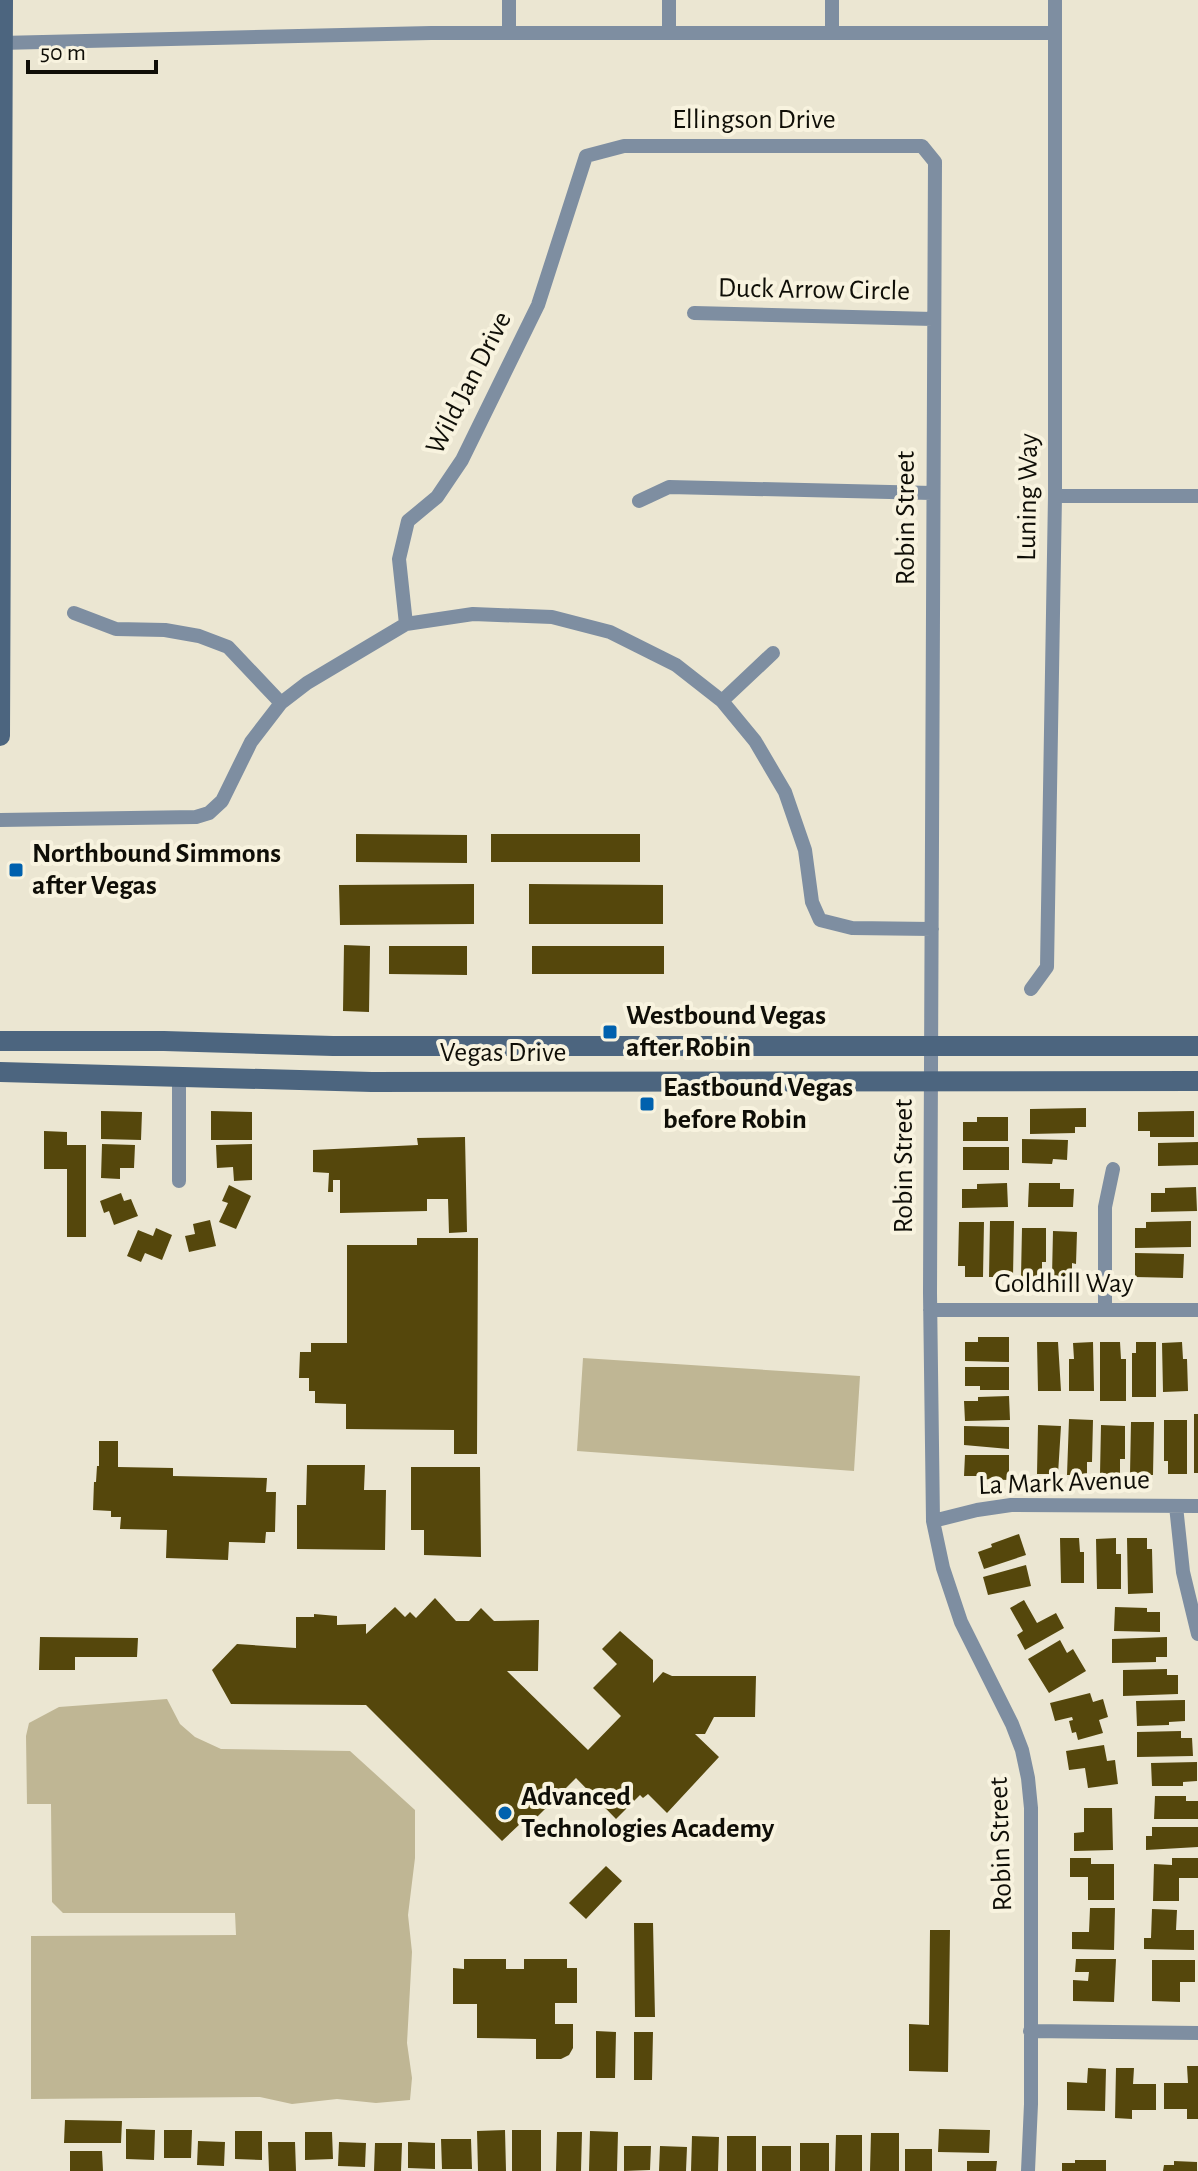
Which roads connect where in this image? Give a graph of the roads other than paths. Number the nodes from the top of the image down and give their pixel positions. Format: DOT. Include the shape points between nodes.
graph roads {
  1 [pos="3,0"];
  2 [pos="509,0"];
  3 [pos="669,0"];
  4 [pos="832,0"];
  5 [pos="1055,0"];
  6 [pos="669,32"];
  7 [pos="832,32"];
  8 [pos="509,33"];
  9 [pos="1054,33"];
  10 [pos="1,43"];
  11 [pos="922,146"];
  12 [pos="586,156"];
  13 [pos="694,313"];
  14 [pos="933,319"];
  15 [pos="932,493"];
  16 [pos="1055,496"];
  17 [pos="1198,496"];
  18 [pos="639,501"];
  19 [pos="74,613"];
  20 [pos="406,624"];
  21 [pos="773,653"];
  22 [pos="722,701"];
  23 [pos="281,703"];
  24 [pos="0,736"];
  25 [pos="0,820"];
  26 [pos="932,929"];
  27 [pos="1031,989"];
  28 [pos="0,1041"];
  29 [pos="515,1046"];
  30 [pos="931,1046"];
  31 [pos="1198,1046"];
  32 [pos="0,1072"];
  33 [pos="179,1078"];
  34 [pos="931,1080"];
  35 [pos="517,1081"];
  36 [pos="1198,1081"];
  37 [pos="1113,1169"];
  38 [pos="179,1181"];
  39 [pos="930,1310"];
  40 [pos="1105,1310"];
  41 [pos="1198,1310"];
  42 [pos="1176,1506"];
  43 [pos="1198,1506"];
  44 [pos="933,1521"];
  45 [pos="1198,1634"];
  46 [pos="1030,2031"];
  47 [pos="1198,2033"];
  48 [pos="1028,2171"];
  1 -- 10 [label="main road"];
  2 -- 8 [label="street"];
  3 -- 6 [label="street"];
  4 -- 7 [label="street"];
  5 -- 9 [label="street, Luning Way"];
  6 -- 7 [label="street"];
  6 -- 8 [label="street"];
  7 -- 9 [label="street"];
  8 -- 10 [label="street"];
  9 -- 16 [label="street, Luning Way"];
  10 -- 24 [label="main road"];
  11 -- 12 [label="street, Ellingson Drive" via="624,146"];
  11 -- 14 [label="street, Robin Street" via="935,162"];
  12 -- 20 [label="street, Wild Jan Drive" via="531,319 462,460 437,497 408,521 399,559"];
  13 -- 14 [label="street, Duck Arrow Circle"];
  14 -- 15 [label="street, Robin Street"];
  15 -- 18 [label="street" via="669,487"];
  15 -- 26 [label="street, Robin Street"];
  16 -- 17 [label="street"];
  16 -- 27 [label="street, Luning Way" via="1047,967"];
  19 -- 23 [label="street" via="116,629 176,632 228,647"];
  20 -- 22 [label="street" via="473,614 552,617 610,632 676,665"];
  20 -- 23 [label="street"];
  21 -- 22 [label="street"];
  22 -- 26 [label="street" via="755,741 785,792 820,920 852,928"];
  23 -- 25 [label="street" via="251,742 222,801 209,813"];
  26 -- 30 [label="street, Robin Street"];
  28 -- 29 [label="main road, Vegas Drive"];
  29 -- 30 [label="main road, Vegas Drive"];
  29 -- 35 [label="main road"];
  30 -- 31 [label="main road, Vegas Drive"];
  30 -- 34 [label="street, Robin Street"];
  32 -- 33 [label="main road, Vegas Drive"];
  33 -- 35 [label="main road, Vegas Drive"];
  33 -- 38 [label="street"];
  34 -- 35 [label="main road, Vegas Drive"];
  34 -- 36 [label="main road, Vegas Drive"];
  34 -- 39 [label="street, Robin Street"];
  37 -- 40 [label="street" via="1105,1207"];
  39 -- 40 [label="street, Goldhill Way"];
  39 -- 44 [label="street, Robin Street"];
  40 -- 41 [label="street, Goldhill Way"];
  42 -- 43 [label="street, La Mark Avenue"];
  42 -- 44 [label="street, La Mark Avenue" via="1011,1505"];
  42 -- 45 [label="street" via="1183,1572"];
  44 -- 46 [label="street, Robin Street" via="961,1622 1012,1724 1028,1778"];
  46 -- 47 [label="street"];
  46 -- 48 [label="street, Robin Street"];
}
